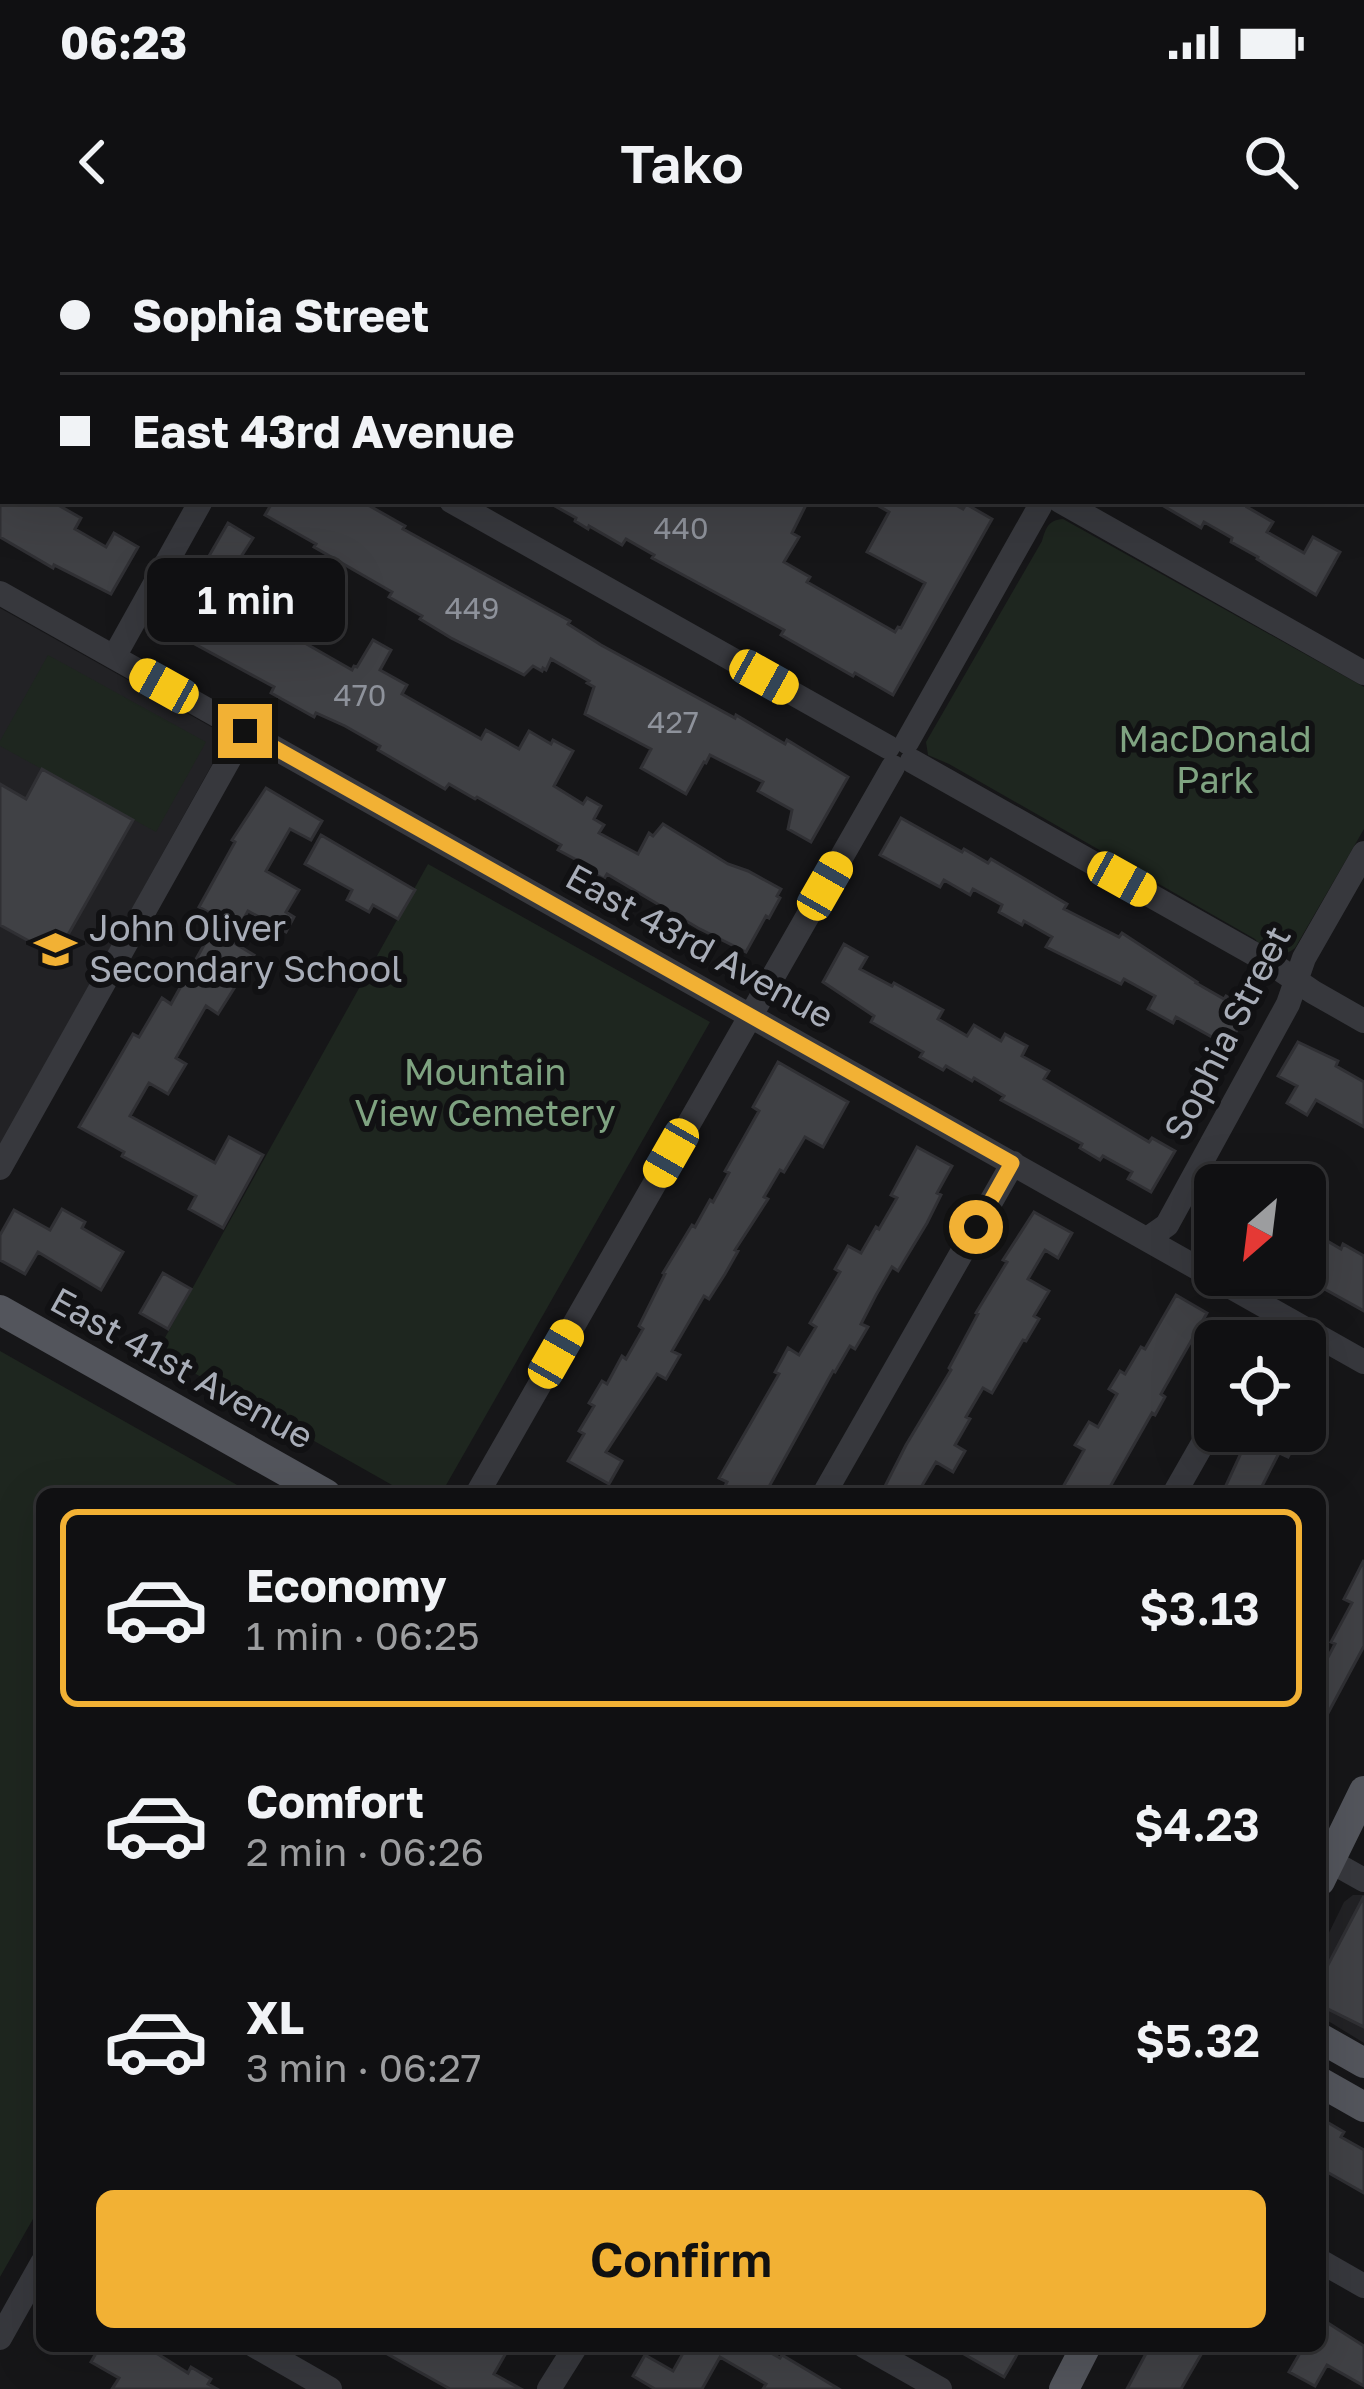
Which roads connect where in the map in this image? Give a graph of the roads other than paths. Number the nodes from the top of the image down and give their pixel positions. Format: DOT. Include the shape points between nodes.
graph roads {
  1 [pos="199,504"];
  2 [pos="456,504"];
  3 [pos="1048,504"];
  4 [pos="1053,504"];
  5 [pos="0,593"];
  6 [pos="114,657"];
  7 [pos="1364,673"];
  8 [pos="245,731"];
  9 [pos="900,754"];
  10 [pos="1364,853"];
  11 [pos="1296,980"];
  12 [pos="749,1015"];
  13 [pos="1364,1021"];
  14 [pos="1012,1163"];
  15 [pos="0,1168"];
  16 [pos="1147,1239"];
  17 [pos="0,1310"];
  18 [pos="1277,1312"];
  19 [pos="1273,1320"];
  20 [pos="1364,1362"];
  21 [pos="1198,1452"];
  22 [pos="315,1488"];
  23 [pos="480,1488"];
  24 [pos="827,1488"];
  25 [pos="1177,1488"];
  26 [pos="1364,1791"];
  27 [pos="1326,1869"];
  28 [pos="1326,1871"];
  29 [pos="1364,1880"];
  30 [pos="1326,2041"];
  31 [pos="1364,2063"];
  32 [pos="1326,2085"];
  33 [pos="1364,2107"];
  34 [pos="1326,2264"];
  35 [pos="36,2274"];
  36 [pos="1364,2286"];
  37 [pos="0,2338"];
  38 [pos="265,2352"];
  39 [pos="572,2352"];
  40 [pos="875,2352"];
  41 [pos="1083,2352"];
  42 [pos="330,2389"];
  43 [pos="549,2389"];
  44 [pos="940,2389"];
  45 [pos="1064,2389"];
  1 -- 6 [label="street"];
  2 -- 9 [label="street"];
  3 -- 9 [label="street"];
  4 -- 7 [label="street"];
  5 -- 6 [label="street, East 43rd Avenue"];
  6 -- 8 [label="street, East 43rd Avenue"];
  8 -- 12 [label="street, East 43rd Avenue"];
  8 -- 15 [label="street"];
  9 -- 11 [label="street"];
  9 -- 12 [label="street"];
  10 -- 11 [label="street, Sophia Street"];
  11 -- 13 [label="street"];
  11 -- 16 [label="street, Sophia Street" via="1167,1225"];
  12 -- 14 [label="street, East 43rd Avenue"];
  12 -- 23 [label="street"];
  14 -- 16 [label="street, East 43rd Avenue"];
  14 -- 24 [label="street"];
  16 -- 18 [label="street, East 43rd Avenue"];
  17 -- 22 [label="main road, East 41st Avenue"];
  18 -- 19 [label="street"];
  18 -- 20 [label="street, East 43rd Avenue"];
  21 -- 25 [label="street"];
  26 -- 27 [label="main road"];
  28 -- 29 [label="street"];
  30 -- 31 [label="main road"];
  32 -- 33 [label="main road"];
  34 -- 36 [label="street"];
  35 -- 37 [label="street"];
  38 -- 42 [label="street"];
  39 -- 43 [label="street"];
  40 -- 44 [label="street"];
  41 -- 45 [label="main road"];
}
